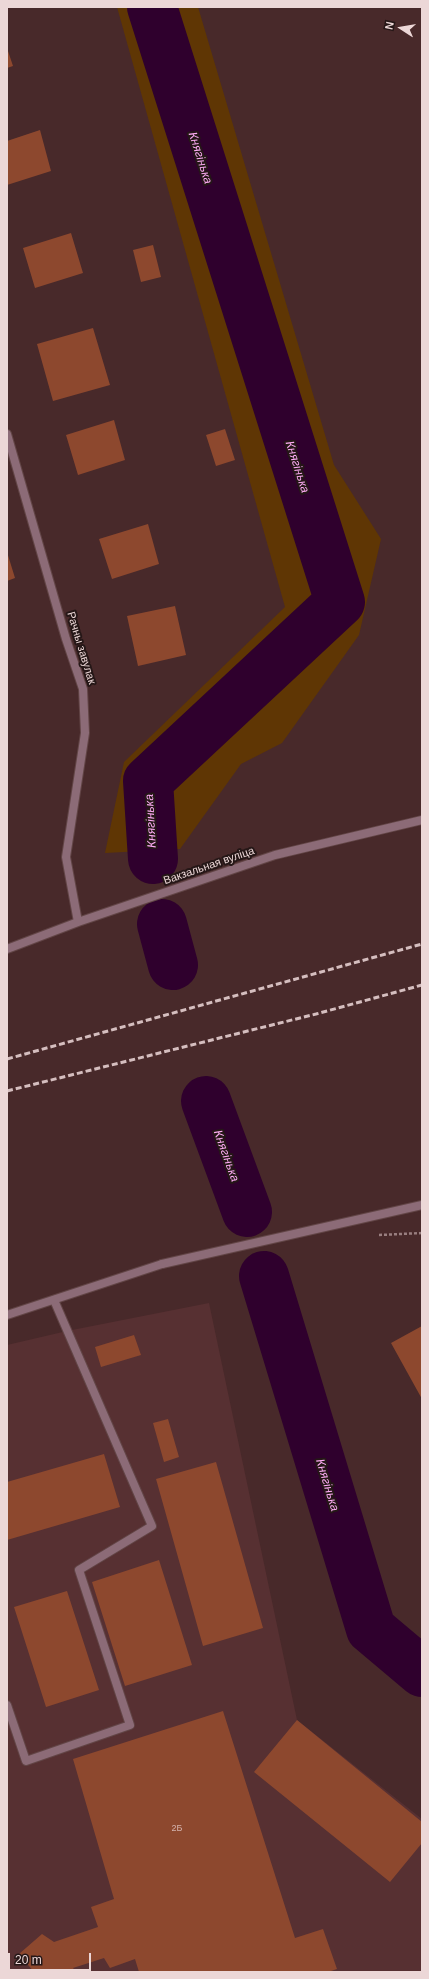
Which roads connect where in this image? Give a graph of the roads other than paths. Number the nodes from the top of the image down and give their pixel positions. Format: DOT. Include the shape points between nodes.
graph roads {
  1 [pos="7,434"];
  2 [pos="422,820"];
  3 [pos="78,922"];
  4 [pos="7,949"];
  5 [pos="422,1205"];
  6 [pos="54,1300"];
  7 [pos="7,1315"];
  8 [pos="7,1704"];
  1 -- 3 [label="street, Рачны завулак" via="66,639 83,689 85,733 66,857"];
  2 -- 3 [label="street, Вакзальная вуліца" via="275,855"];
  3 -- 4 [label="street, Вакзальная вуліца"];
  5 -- 6 [label="street" via="162,1264"];
  6 -- 7 [label="street"];
  6 -- 8 [label="street" via="152,1526 79,1570 130,1725 26,1761"];
}
